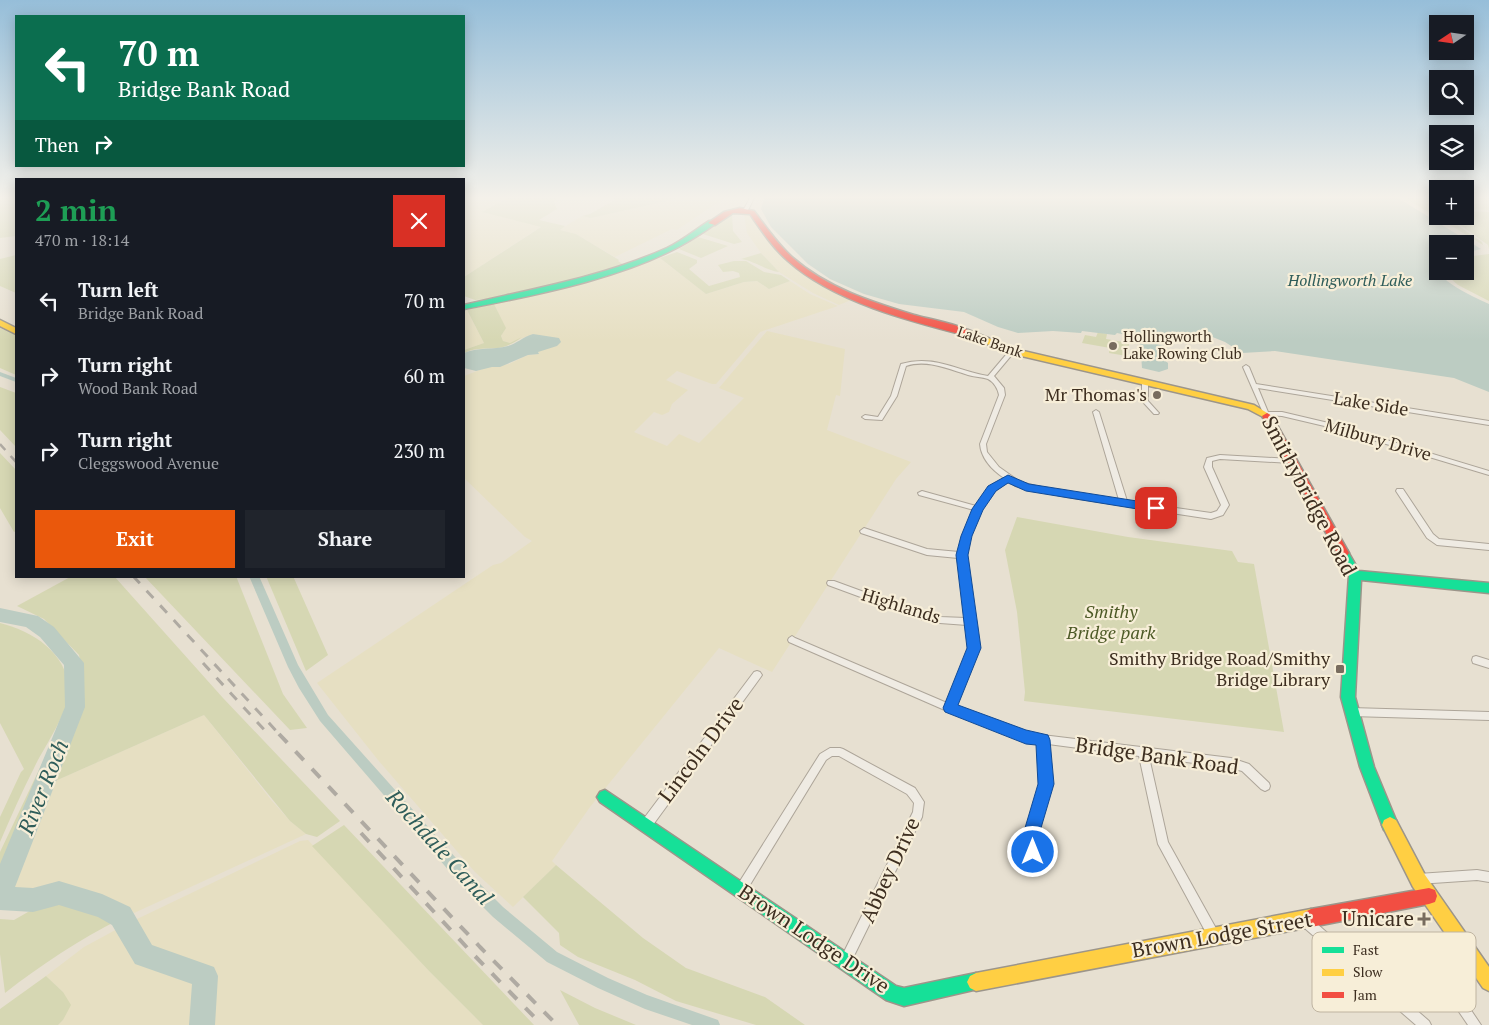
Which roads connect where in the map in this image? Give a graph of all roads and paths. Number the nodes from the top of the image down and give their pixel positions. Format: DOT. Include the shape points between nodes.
graph roads {
  1 [pos="675,246"];
  2 [pos="778,246"];
  3 [pos="465,307"];
  4 [pos="0,324"];
  5 [pos="15,331"];
  6 [pos="1012,351"];
  7 [pos="1246,367"];
  8 [pos="991,378"];
  9 [pos="1145,383"];
  10 [pos="1254,385"];
  11 [pos="1096,412"];
  12 [pos="1156,413"];
  13 [pos="1266,414"];
  14 [pos="865,417"];
  15 [pos="1489,423"];
  16 [pos="1291,461"];
  17 [pos="1489,473"];
  18 [pos="1008,478"];
  19 [pos="1400,491"];
  20 [pos="922,493"];
  21 [pos="1124,503"];
  22 [pos="978,509"];
  23 [pos="864,531"];
  24 [pos="1489,547"];
  25 [pos="962,555"];
  26 [pos="1355,575"];
  27 [pos="831,583"];
  28 [pos="1489,588"];
  29 [pos="972,622"];
  30 [pos="792,640"];
  31 [pos="1476,660"];
  32 [pos="1489,664"];
  33 [pos="757,676"];
  34 [pos="950,708"];
  35 [pos="1351,712"];
  36 [pos="1489,716"];
  37 [pos="1043,740"];
  38 [pos="1143,753"];
  39 [pos="1265,786"];
  40 [pos="605,797"];
  41 [pos="646,825"];
  42 [pos="1033,852"];
  43 [pos="1489,877"];
  44 [pos="1418,879"];
  45 [pos="741,889"];
  46 [pos="1429,896"];
  47 [pos="1304,920"];
  48 [pos="1318,932"];
  49 [pos="1454,932"];
  50 [pos="1214,937"];
  51 [pos="845,962"];
  52 [pos="1476,963"];
  53 [pos="1046,968"];
  54 [pos="1489,982"];
  55 [pos="1409,1012"];
  56 [pos="1466,1012"];
  57 [pos="1424,1025"];
  58 [pos="1475,1025"];
  1 -- 3 [label="main road" via="638,263 581,280"];
  2 -- 6 [label="main road, Lake Bank" via="791,260 830,286"];
  4 -- 5 [label="main road"];
  6 -- 8 [label="street"];
  6 -- 9 [label="main road, Lake Bank"];
  7 -- 10 [label="street, Smithybridge Road"];
  8 -- 14 [label="street" via="940,365 908,362 903,364 894,396 880,419"];
  8 -- 18 [label="street" via="1001,388 1002,395 983,444 984,452 996,469"];
  9 -- 12 [label="street" via="1145,401"];
  9 -- 13 [label="main road, Lake Bank" via="1203,394"];
  10 -- 13 [label="street, Smithybridge Road"];
  10 -- 15 [label="street, Lake Side"];
  11 -- 21 [label="street"];
  13 -- 16 [label="main road, Smithybridge Road"];
  13 -- 17 [label="street, Milbury Drive" via="1282,414 1335,426"];
  16 -- 21 [label="street" via="1220,457 1209,460 1208,467 1225,505 1223,511 1216,515 1204,516"];
  16 -- 26 [label="main road, Smithybridge Road"];
  18 -- 21 [label="street" via="1026,488"];
  18 -- 22 [label="street" via="992,489"];
  19 -- 24 [label="street" via="1437,542"];
  20 -- 22 [label="street"];
  22 -- 25 [label="street"];
  23 -- 25 [label="street" via="928,552"];
  25 -- 29 [label="street"];
  26 -- 28 [label="main road"];
  26 -- 35 [label="main road, Smithybridge Road" via="1348,697"];
  27 -- 29 [label="street, Highlands" via="923,617"];
  29 -- 34 [label="street" via="974,648"];
  30 -- 34 [label="street, Bridge Bank Road"];
  31 -- 32 [label="street"];
  33 -- 41 [label="street, Lincoln Drive"];
  34 -- 37 [label="street, Bridge Bank Road" via="1026,737"];
  35 -- 36 [label="street"];
  35 -- 44 [label="main road, Smithybridge Road" via="1368,770"];
  37 -- 38 [label="street, Bridge Bank Road"];
  37 -- 42 [label="street" via="1046,784 1030,838"];
  38 -- 39 [label="street, Bridge Bank Road" via="1231,763 1245,767"];
  38 -- 50 [label="street" via="1164,844"];
  40 -- 41 [label="main road, Brown Lodge Drive"];
  41 -- 45 [label="main road, Brown Lodge Drive"];
  43 -- 44 [label="street"];
  44 -- 46 [label="main road, Smithybridge Road"];
  45 -- 51 [label="main road, Brown Lodge Drive"];
  45 -- 51 [label="street, Abbey Drive" via="823,757 830,752 840,752 911,791 919,802 918,813"];
  46 -- 47 [label="main road, Brown Lodge Street"];
  46 -- 49 [label="main road, Smithybridge Road"];
  47 -- 48 [label="street"];
  47 -- 50 [label="main road, Brown Lodge Street"];
  50 -- 53 [label="main road, Brown Lodge Street"];
  51 -- 53 [label="main road, Brown Lodge Drive" via="885,990 904,997"];
  52 -- 54 [label="main road, Smithybridge Road"];
  55 -- 57 [label="street"];
  56 -- 58 [label="street"];
}
